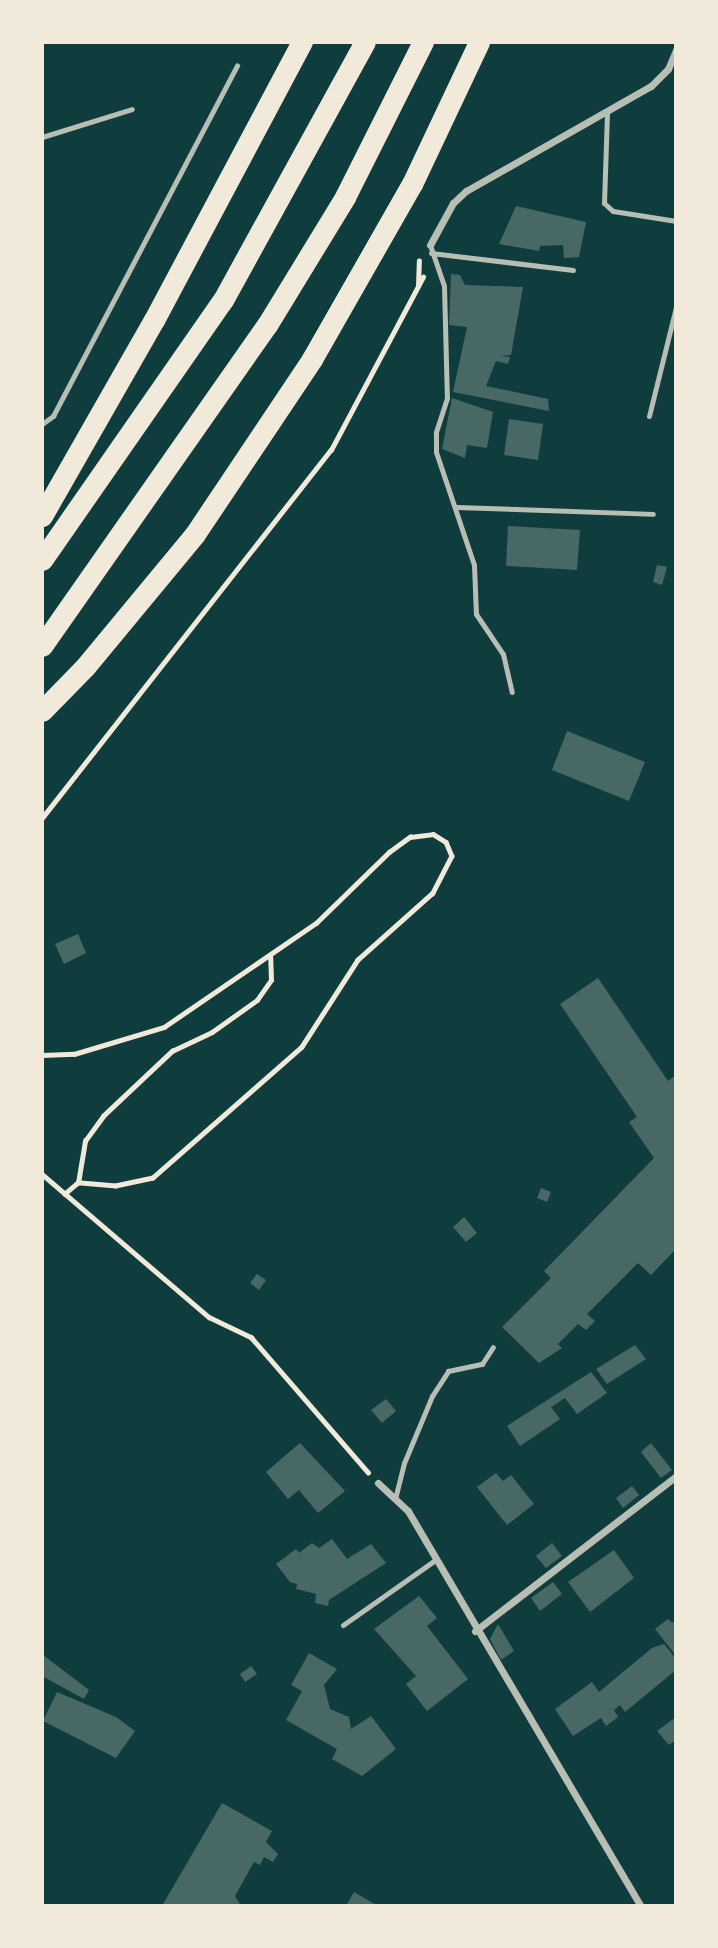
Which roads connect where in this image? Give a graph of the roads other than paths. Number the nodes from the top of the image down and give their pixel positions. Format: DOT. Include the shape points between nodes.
graph roads {
  1 [pos="302,42"];
  2 [pos="365,42"];
  3 [pos="423,42"];
  4 [pos="479,42"];
  5 [pos="676,50"];
  6 [pos="237,65"];
  7 [pos="132,109"];
  8 [pos="607,113"];
  9 [pos="42,137"];
  10 [pos="676,221"];
  11 [pos="431,249"];
  12 [pos="573,270"];
  13 [pos="676,307"];
  14 [pos="649,416"];
  15 [pos="42,424"];
  16 [pos="456,507"];
  17 [pos="653,514"];
  18 [pos="42,516"];
  19 [pos="42,560"];
  20 [pos="42,646"];
  21 [pos="512,692"];
  22 [pos="42,711"];
  23 [pos="494,1347"];
  24 [pos="676,1476"];
  25 [pos="378,1483"];
  26 [pos="395,1499"];
  27 [pos="436,1560"];
  28 [pos="343,1625"];
  29 [pos="475,1631"];
  30 [pos="641,1906"];
  1 -- 18 [label="highway" via="154,320"];
  2 -- 19 [label="highway" via="223,300"];
  3 -- 20 [label="highway" via="345,197 267,325"];
  4 -- 22 [label="highway" via="412,184 312,359 195,534 85,667"];
  5 -- 8 [label="street" via="668,69 651,86"];
  6 -- 15 [label="lane" via="53,416"];
  7 -- 9 [label="lane"];
  8 -- 10 [label="lane" via="604,203 613,211"];
  8 -- 11 [label="street" via="466,191 453,204"];
  11 -- 12 [label="lane"];
  11 -- 16 [label="lane" via="444,286 447,398 436,432 436,452"];
  13 -- 14 [label="lane"];
  16 -- 17 [label="lane"];
  16 -- 21 [label="lane" via="474,565 476,614 503,654"];
  23 -- 26 [label="lane" via="481,1364 448,1371 432,1396 404,1462"];
  24 -- 29 [label="street"];
  25 -- 26 [label="street"];
  26 -- 27 [label="street" via="408,1511"];
  27 -- 28 [label="lane"];
  27 -- 29 [label="street"];
  29 -- 30 [label="street"];
}
